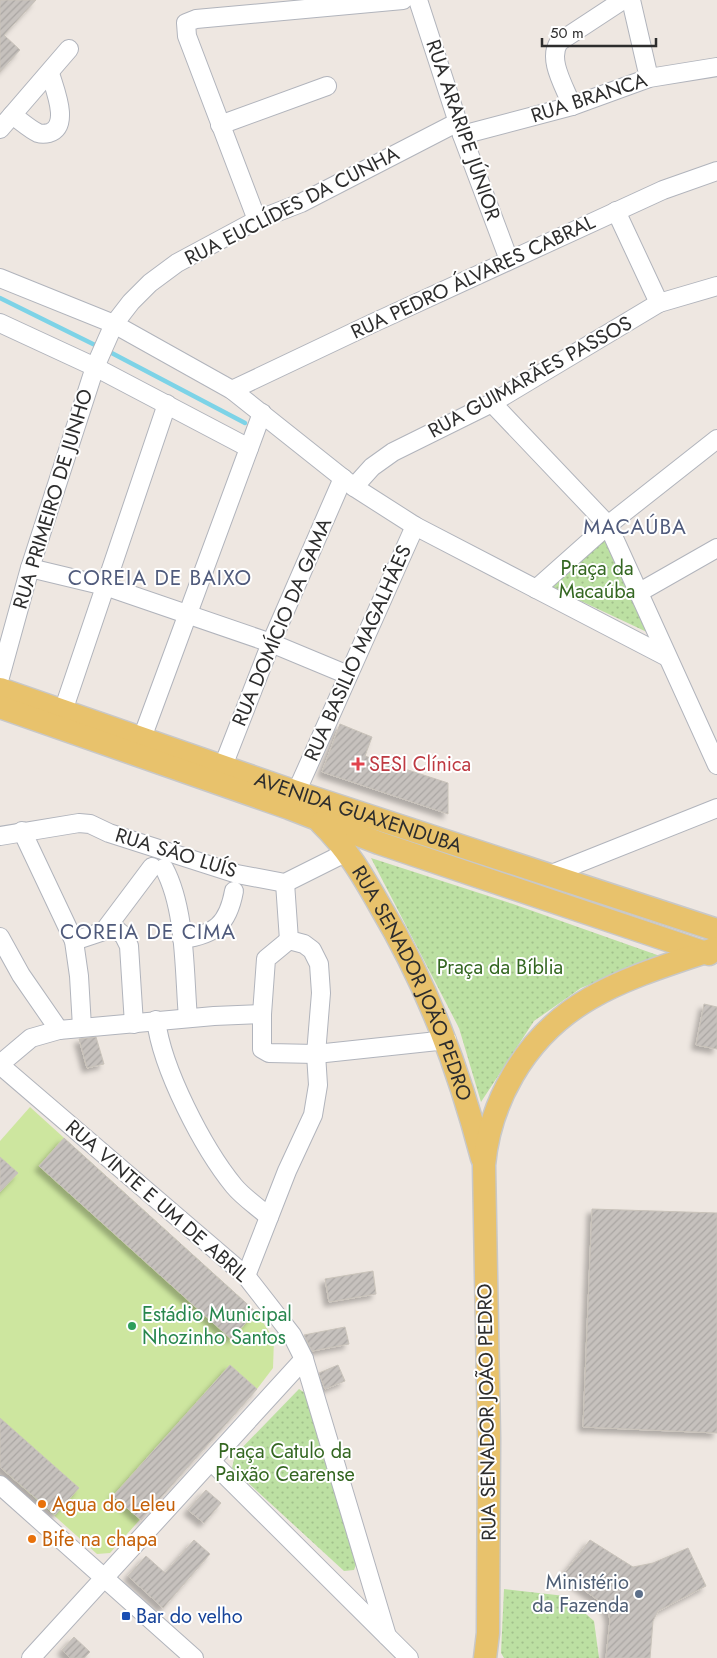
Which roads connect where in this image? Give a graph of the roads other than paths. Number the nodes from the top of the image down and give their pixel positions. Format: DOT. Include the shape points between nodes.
graph roads {
  1 [pos="403,0"];
  2 [pos="418,0"];
  3 [pos="623,0"];
  4 [pos="630,0"];
  5 [pos="309,5"];
  6 [pos="69,50"];
  7 [pos="717,67"];
  8 [pos="50,73"];
  9 [pos="649,78"];
  10 [pos="327,86"];
  11 [pos="572,106"];
  12 [pos="12,115"];
  13 [pos="220,125"];
  14 [pos="460,128"];
  15 [pos="0,129"];
  16 [pos="717,171"];
  17 [pos="616,212"];
  18 [pos="257,220"];
  19 [pos="510,260"];
  20 [pos="0,278"];
  21 [pos="717,286"];
  22 [pos="659,303"];
  23 [pos="0,323"];
  24 [pos="112,329"];
  25 [pos="97,363"];
  26 [pos="232,390"];
  27 [pos="492,402"];
  28 [pos="167,404"];
  29 [pos="262,413"];
  30 [pos="717,439"];
  31 [pos="249,448"];
  32 [pos="348,482"];
  33 [pos="608,525"];
  34 [pos="416,526"];
  35 [pos="717,548"];
  36 [pos="30,568"];
  37 [pos="105,586"];
  38 [pos="536,589"];
  39 [pos="638,594"];
  40 [pos="187,615"];
  41 [pos="270,643"];
  42 [pos="667,657"];
  43 [pos="348,675"];
  44 [pos="0,677"];
  45 [pos="0,688"];
  46 [pos="0,707"];
  47 [pos="63,711"];
  48 [pos="142,738"];
  49 [pos="717,765"];
  50 [pos="223,766"];
  51 [pos="293,800"];
  52 [pos="717,808"];
  53 [pos="315,817"];
  54 [pos="22,832"];
  55 [pos="0,836"];
  56 [pos="379,843"];
  57 [pos="347,852"];
  58 [pos="548,874"];
  59 [pos="285,883"];
  60 [pos="234,891"];
  61 [pos="110,924"];
  62 [pos="717,930"];
  63 [pos="0,937"];
  64 [pos="182,939"];
  65 [pos="289,940"];
  66 [pos="74,941"];
  67 [pos="713,952"];
  68 [pos="262,1014"];
  69 [pos="188,1018"];
  70 [pos="156,1020"];
  71 [pos="134,1024"];
  72 [pos="82,1027"];
  73 [pos="59,1030"];
  74 [pos="447,1040"];
  75 [pos="316,1054"];
  76 [pos="0,1065"];
  77 [pos="484,1165"];
  78 [pos="269,1217"];
  79 [pos="246,1276"];
  80 [pos="304,1359"];
  81 [pos="211,1461"];
  82 [pos="0,1485"];
  83 [pos="104,1578"];
  84 [pos="488,1633"];
  85 [pos="387,1636"];
  86 [pos="32,1658"];
  87 [pos="194,1658"];
  88 [pos="409,1658"];
  89 [pos="468,1658"];
  90 [pos="485,1658"];
  91 [pos="492,1658"];
  1 -- 5 [label="street"];
  2 -- 14 [label="street, RUA ARARIPE JÚNIOR"];
  3 -- 11 [label="street" via="559,42 555,48 555,62"];
  4 -- 9 [label="street"];
  5 -- 13 [label="street" via="196,19 186,23 186,36"];
  6 -- 8 [label="street"];
  7 -- 9 [label="street, RUA BRANCA"];
  8 -- 12 [label="street"];
  8 -- 12 [label="street" via="61,116 59,125 53,131 38,133"];
  9 -- 11 [label="street, RUA BRANCA"];
  10 -- 13 [label="street"];
  11 -- 14 [label="street, RUA BRANCA"];
  12 -- 15 [label="street"];
  13 -- 18 [label="street"];
  14 -- 18 [label="street, RUA EUCLÍDES DA CUNHA" via="301,203"];
  14 -- 19 [label="street, RUA ARARIPE JÚNIOR"];
  16 -- 17 [label="street, RUA PEDRO ÁLVARES CABRAL" via="663,190"];
  17 -- 19 [label="street, RUA PEDRO ÁLVARES CABRAL"];
  17 -- 22 [label="street"];
  18 -- 24 [label="street, RUA EUCLÍDES DA CUNHA" via="177,263 150,283 131,302"];
  19 -- 26 [label="street, RUA PEDRO ÁLVARES CABRAL"];
  20 -- 24 [label="street"];
  21 -- 22 [label="street, RUA GUIMARÃES PASSOS"];
  22 -- 27 [label="street, RUA GUIMARÃES PASSOS"];
  23 -- 25 [label="street"];
  24 -- 25 [label="street, RUA PRIMEIRO DE JUNHO"];
  24 -- 26 [label="street"];
  25 -- 28 [label="street"];
  25 -- 36 [label="street, RUA PRIMEIRO DE JUNHO"];
  26 -- 29 [label="street"];
  27 -- 32 [label="street, RUA GUIMARÃES PASSOS" via="393,452"];
  27 -- 33 [label="street"];
  28 -- 31 [label="street"];
  28 -- 37 [label="street"];
  29 -- 31 [label="street"];
  29 -- 32 [label="street"];
  30 -- 33 [label="street"];
  31 -- 40 [label="street"];
  32 -- 34 [label="street"];
  32 -- 41 [label="street, RUA DOMÍCIO DA GAMA"];
  33 -- 38 [label="street"];
  33 -- 39 [label="street"];
  34 -- 38 [label="street"];
  34 -- 43 [label="street, RUA BASILIO MAGALHÃES"];
  35 -- 39 [label="street"];
  36 -- 37 [label="street"];
  36 -- 44 [label="street, RUA PRIMEIRO DE JUNHO"];
  37 -- 40 [label="street"];
  37 -- 47 [label="street"];
  38 -- 42 [label="street"];
  39 -- 42 [label="street"];
  40 -- 41 [label="street"];
  40 -- 48 [label="street"];
  41 -- 43 [label="street"];
  41 -- 50 [label="street, RUA DOMÍCIO DA GAMA"];
  42 -- 49 [label="street"];
  43 -- 51 [label="street, RUA BASILIO MAGALHÃES"];
  45 -- 47 [label="main road, AVENIDA GUAXENDUBA"];
  46 -- 51 [label="main road, AVENIDA GUAXENDUBA"];
  47 -- 48 [label="main road, AVENIDA GUAXENDUBA"];
  48 -- 50 [label="main road, AVENIDA GUAXENDUBA"];
  50 -- 51 [label="main road, AVENIDA GUAXENDUBA"];
  51 -- 53 [label="main road, AVENIDA GUAXENDUBA"];
  51 -- 58 [label="main road, AVENIDA GUAXENDUBA"];
  52 -- 58 [label="street"];
  53 -- 56 [label="main road, AVENIDA GUAXENDUBA"];
  53 -- 57 [label="main road, RUA SENADOR JOÃO PEDRO"];
  54 -- 55 [label="street, RUA SÃO LUÍS"];
  54 -- 59 [label="street, RUA SÃO LUÍS" via="90,824 236,874"];
  54 -- 66 [label="street"];
  56 -- 58 [label="main road" via="407,845 522,884 539,882"];
  56 -- 67 [label="main road, AVENIDA GUAXENDUBA"];
  57 -- 59 [label="street"];
  57 -- 74 [label="main road, RUA SENADOR JOÃO PEDRO" via="397,934"];
  58 -- 62 [label="main road, AVENIDA GUAXENDUBA"];
  59 -- 65 [label="street"];
  60 -- 64 [label="street" via="231,908 218,926 199,937"];
  61 -- 64 [label="street" via="158,867 174,893"];
  61 -- 66 [label="street" via="96,935"];
  61 -- 71 [label="street" via="124,936 129,946"];
  63 -- 73 [label="street"];
  64 -- 69 [label="street"];
  65 -- 68 [label="street" via="266,959"];
  65 -- 75 [label="street" via="312,950 319,964 321,993"];
  66 -- 72 [label="street"];
  67 -- 77 [label="main road, RUA SENADOR JOÃO PEDRO" via="600,992 544,1032 522,1060 496,1108 486,1143"];
  68 -- 69 [label="street"];
  68 -- 75 [label="street" via="262,1049 280,1055"];
  69 -- 70 [label="street"];
  70 -- 71 [label="street"];
  70 -- 78 [label="street" via="167,1066 214,1160 236,1188"];
  71 -- 72 [label="street"];
  72 -- 73 [label="street"];
  73 -- 76 [label="street" via="31,1038"];
  74 -- 75 [label="street"];
  74 -- 77 [label="main road, RUA SENADOR JOÃO PEDRO"];
  75 -- 78 [label="street" via="318,1085 313,1115"];
  76 -- 79 [label="street, RUA VINTE E UM DE ABRIL"];
  77 -- 84 [label="main road, RUA SENADOR JOÃO PEDRO" via="489,1438"];
  78 -- 79 [label="street"];
  79 -- 80 [label="street, RUA VINTE E UM DE ABRIL" via="292,1335"];
  80 -- 81 [label="street"];
  80 -- 85 [label="street, RUA VINTE E UM DE ABRIL"];
  81 -- 83 [label="street"];
  81 -- 85 [label="street"];
  82 -- 83 [label="street"];
  83 -- 86 [label="street"];
  83 -- 87 [label="street"];
  84 -- 89 [label="main road"];
  84 -- 90 [label="main road, RUA SENADOR JOÃO PEDRO"];
  84 -- 91 [label="main road"];
  85 -- 88 [label="street"];
}
